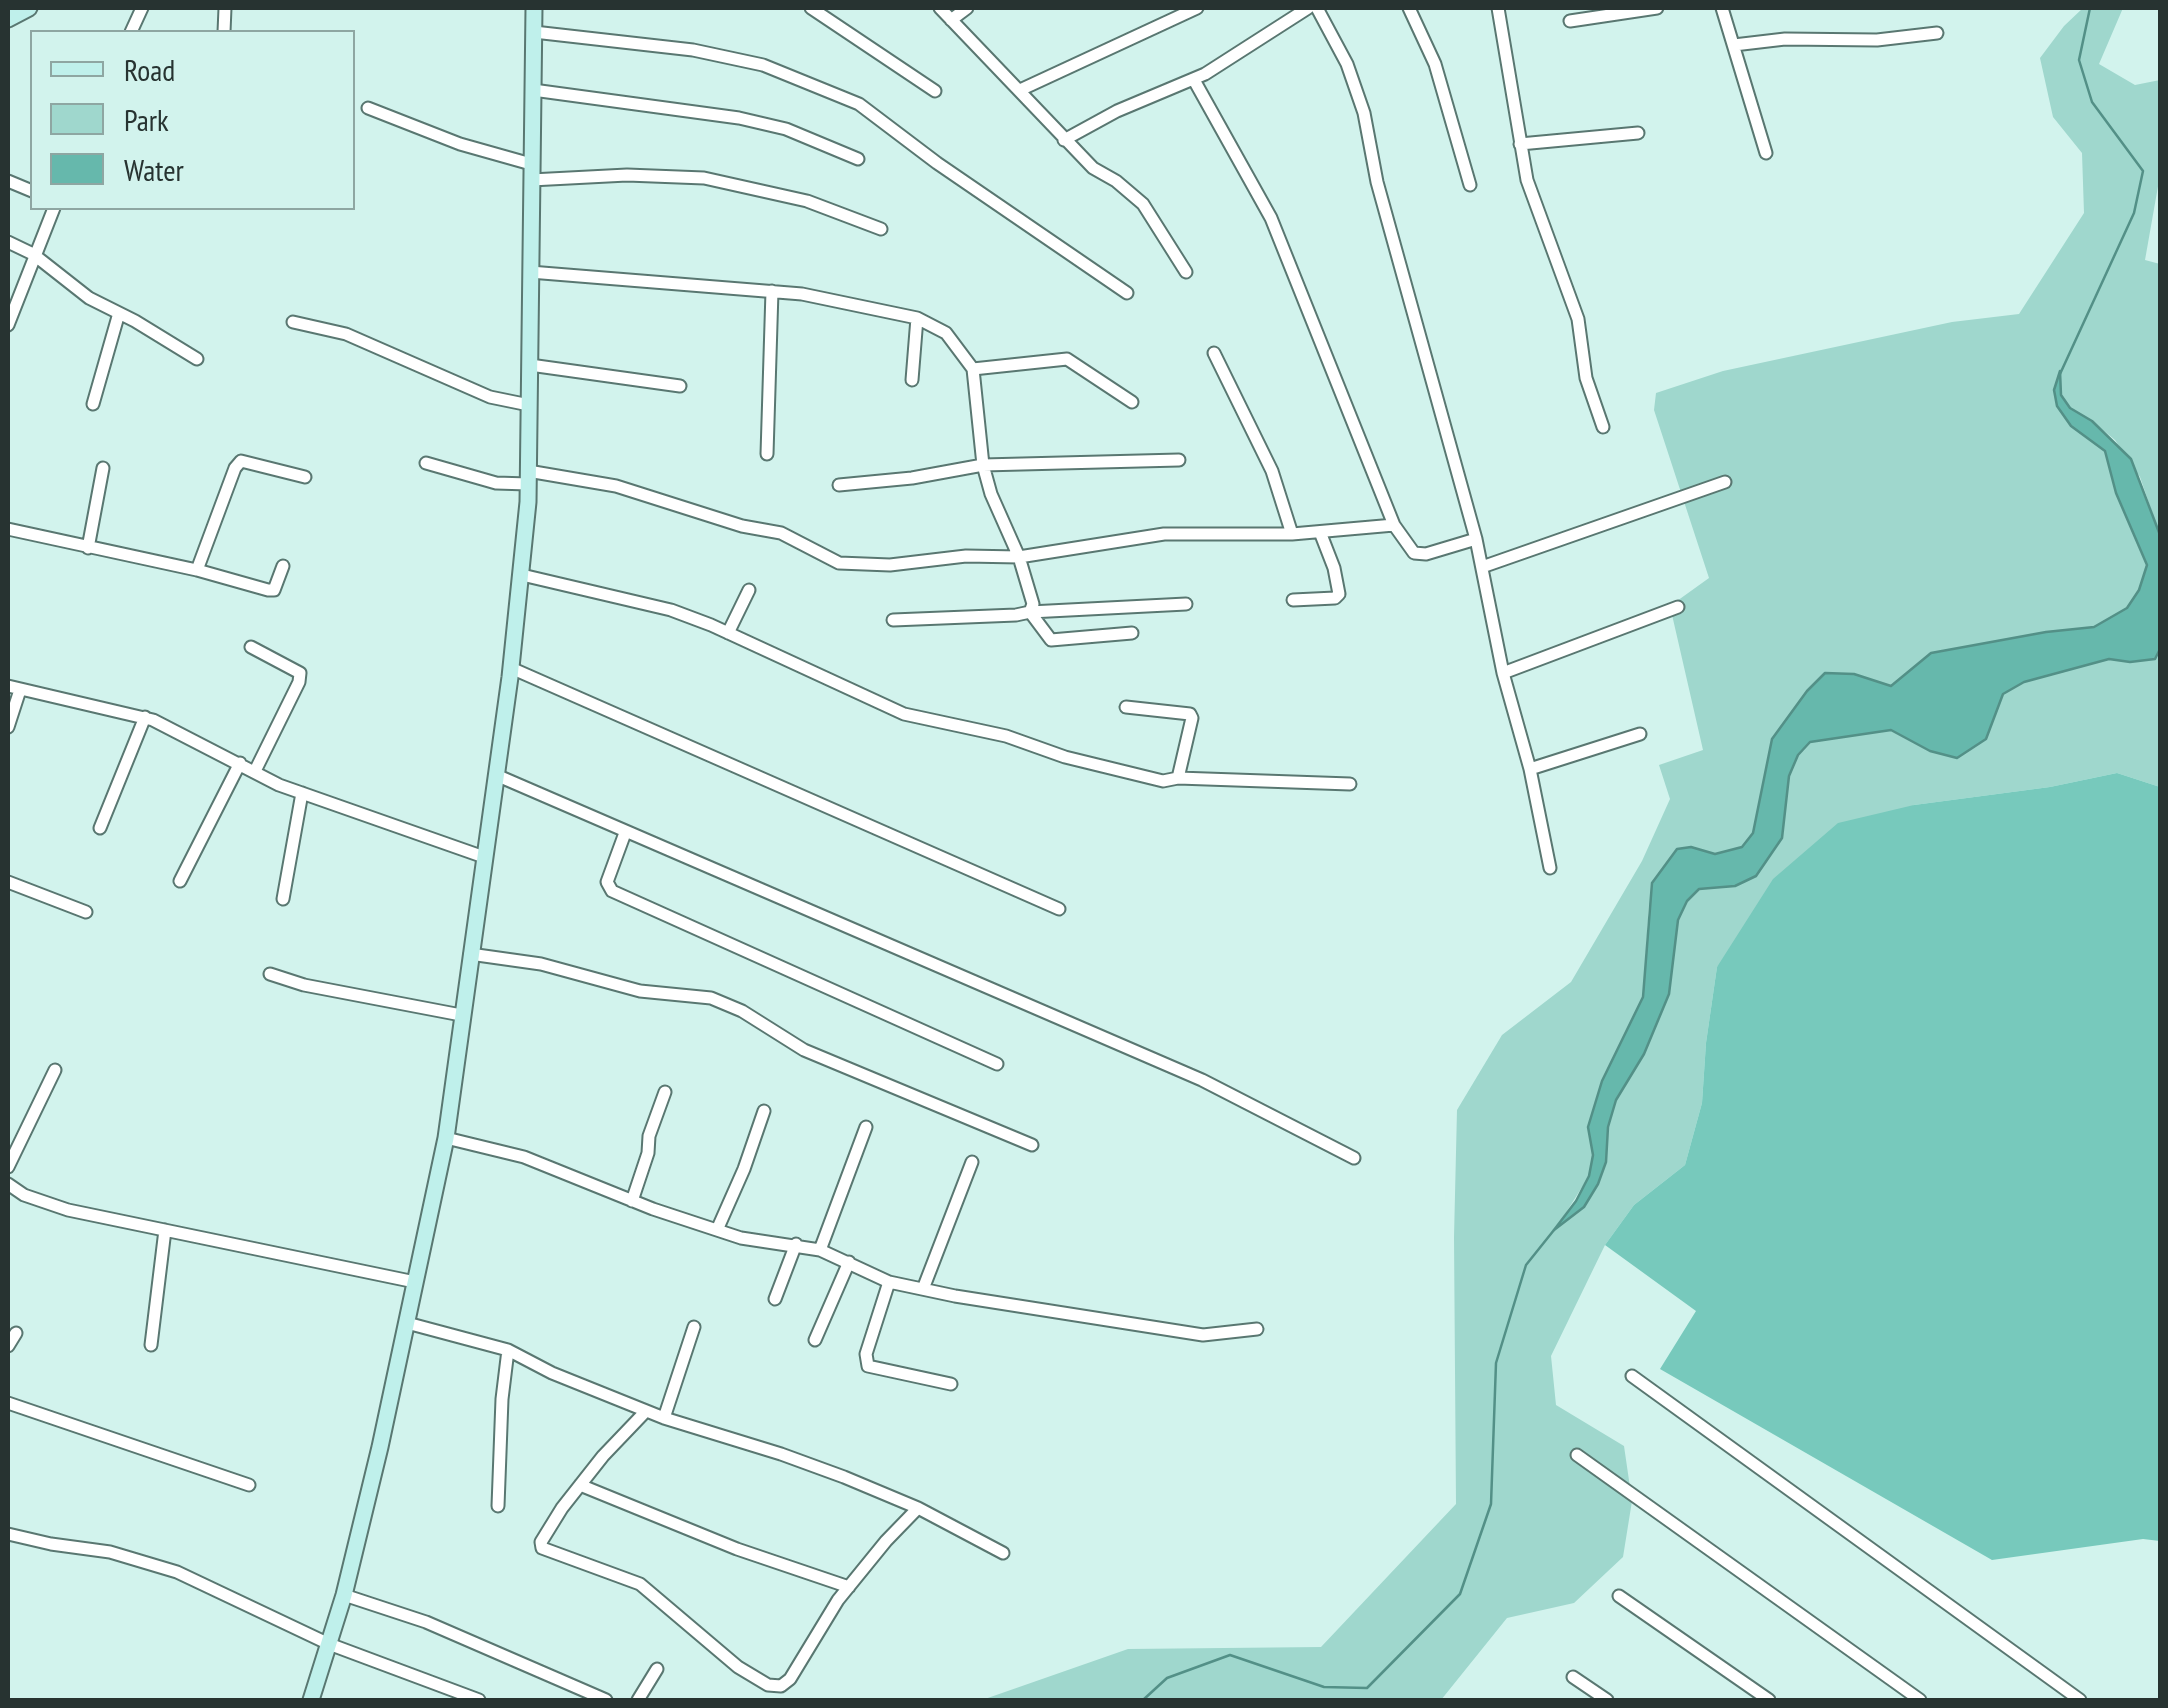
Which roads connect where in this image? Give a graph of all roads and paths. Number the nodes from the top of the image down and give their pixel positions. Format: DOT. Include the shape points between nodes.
graph roads {
  1 [pos="29,8"];
  2 [pos="534,8"];
  3 [pos="810,8"];
  4 [pos="940,8"];
  5 [pos="967,8"];
  6 [pos="1197,8"];
  7 [pos="1308,8"];
  8 [pos="1317,8"];
  9 [pos="1409,8"];
  10 [pos="1498,8"];
  11 [pos="1657,8"];
  12 [pos="1722,8"];
  13 [pos="8,18"];
  14 [pos="950,20"];
  15 [pos="1570,21"];
  16 [pos="534,32"];
  17 [pos="1937,33"];
  18 [pos="1734,45"];
  19 [pos="1194,80"];
  20 [pos="533,90"];
  21 [pos="1020,90"];
  22 [pos="935,91"];
  23 [pos="368,108"];
  24 [pos="1638,133"];
  25 [pos="1064,140"];
  26 [pos="1520,144"];
  27 [pos="1766,153"];
  28 [pos="858,159"];
  29 [pos="531,172"];
  30 [pos="1470,185"];
  31 [pos="53,210"];
  32 [pos="881,229"];
  33 [pos="8,242"];
  34 [pos="33,254"];
  35 [pos="530,272"];
  36 [pos="1186,272"];
  37 [pos="772,292"];
  38 [pos="1128,293"];
  39 [pos="119,313"];
  40 [pos="917,318"];
  41 [pos="294,322"];
  42 [pos="8,325"];
  43 [pos="1214,354"];
  44 [pos="197,359"];
  45 [pos="530,365"];
  46 [pos="973,369"];
  47 [pos="912,380"];
  48 [pos="680,386"];
  49 [pos="1132,402"];
  50 [pos="93,404"];
  51 [pos="529,405"];
  52 [pos="1602,426"];
  53 [pos="767,454"];
  54 [pos="1179,460"];
  55 [pos="426,463"];
  56 [pos="983,465"];
  57 [pos="104,468"];
  58 [pos="305,477"];
  59 [pos="528,478"];
  60 [pos="1725,482"];
  61 [pos="838,485"];
  62 [pos="1394,525"];
  63 [pos="8,529"];
  64 [pos="1320,532"];
  65 [pos="1292,534"];
  66 [pos="1476,540"];
  67 [pos="88,548"];
  68 [pos="1019,557"];
  69 [pos="283,566"];
  70 [pos="1482,568"];
  71 [pos="197,570"];
  72 [pos="522,575"];
  73 [pos="750,590"];
  74 [pos="1293,600"];
  75 [pos="1186,604"];
  76 [pos="1678,607"];
  77 [pos="1030,612"];
  78 [pos="893,620"];
  79 [pos="728,633"];
  80 [pos="1132,634"];
  81 [pos="251,646"];
  82 [pos="511,668"];
  83 [pos="1503,673"];
  84 [pos="14,688"];
  85 [pos="1126,707"];
  86 [pos="145,718"];
  87 [pos="8,728"];
  88 [pos="1640,734"];
  89 [pos="240,763"];
  90 [pos="1530,770"];
  91 [pos="255,772"];
  92 [pos="496,775"];
  93 [pos="1178,778"];
  94 [pos="1350,784"];
  95 [pos="302,793"];
  96 [pos="100,828"];
  97 [pos="625,833"];
  98 [pos="484,856"];
  99 [pos="1550,868"];
  100 [pos="180,881"];
  101 [pos="8,882"];
  102 [pos="283,899"];
  103 [pos="1059,909"];
  104 [pos="86,912"];
  105 [pos="470,954"];
  106 [pos="270,974"];
  107 [pos="461,1015"];
  108 [pos="997,1064"];
  109 [pos="54,1070"];
  110 [pos="665,1092"];
  111 [pos="764,1111"];
  112 [pos="866,1127"];
  113 [pos="446,1138"];
  114 [pos="1032,1146"];
  115 [pos="1354,1158"];
  116 [pos="972,1162"];
  117 [pos="8,1167"];
  118 [pos="8,1184"];
  119 [pos="632,1200"];
  120 [pos="165,1230"];
  121 [pos="717,1230"];
  122 [pos="796,1244"];
  123 [pos="820,1250"];
  124 [pos="849,1262"];
  125 [pos="415,1282"];
  126 [pos="889,1282"];
  127 [pos="924,1289"];
  128 [pos="775,1300"];
  129 [pos="407,1323"];
  130 [pos="694,1327"];
  131 [pos="1257,1329"];
  132 [pos="16,1333"];
  133 [pos="815,1340"];
  134 [pos="151,1345"];
  135 [pos="8,1346"];
  136 [pos="508,1350"];
  137 [pos="1632,1376"];
  138 [pos="951,1384"];
  139 [pos="8,1403"];
  140 [pos="646,1411"];
  141 [pos="664,1418"];
  142 [pos="1577,1454"];
  143 [pos="250,1485"];
  144 [pos="580,1485"];
  145 [pos="498,1506"];
  146 [pos="918,1508"];
  147 [pos="8,1534"];
  148 [pos="1003,1553"];
  149 [pos="849,1587"];
  150 [pos="344,1595"];
  151 [pos="1619,1596"];
  152 [pos="329,1644"];
  153 [pos="658,1669"];
  154 [pos="1572,1676"];
  155 [pos="311,1700"];
  156 [pos="480,1700"];
  157 [pos="606,1700"];
  158 [pos="638,1700"];
  159 [pos="1607,1700"];
  160 [pos="1768,1700"];
  161 [pos="1920,1700"];
  162 [pos="2080,1700"];
  1 -- 13 [label="street"];
  2 -- 16 [label="street"];
  3 -- 22 [label="street"];
  4 -- 14 [label="street"];
  5 -- 14 [label="street"];
  6 -- 21 [label="street"];
  7 -- 19 [label="street"];
  8 -- 66 [label="street" via="1364,113"];
  9 -- 30 [label="street" via="1434,64"];
  10 -- 26 [label="street"];
  11 -- 15 [label="street"];
  12 -- 18 [label="street"];
  14 -- 21 [label="street"];
  16 -- 20 [label="street"];
  16 -- 38 [label="street" via="763,65 859,104"];
  17 -- 18 [label="street"];
  18 -- 27 [label="street"];
  19 -- 25 [label="street"];
  19 -- 62 [label="street" via="1271,218"];
  20 -- 28 [label="street" via="739,118"];
  20 -- 29 [label="street"];
  21 -- 25 [label="street"];
  23 -- 29 [label="street"];
  24 -- 26 [label="street"];
  25 -- 36 [label="street" via="1142,204"];
  26 -- 52 [label="street" via="1578,318 1586,378"];
  29 -- 32 [label="street" via="704,178 807,202"];
  29 -- 35 [label="street"];
  31 -- 34 [label="street"];
  33 -- 34 [label="street"];
  34 -- 39 [label="street"];
  34 -- 42 [label="street"];
  35 -- 37 [label="street"];
  35 -- 45 [label="street"];
  37 -- 40 [label="street"];
  37 -- 53 [label="street"];
  39 -- 44 [label="street"];
  39 -- 50 [label="street"];
  40 -- 46 [label="street" via="946,333"];
  40 -- 47 [label="street"];
  41 -- 51 [label="street" via="346,334 490,396"];
  43 -- 65 [label="street" via="1272,471"];
  45 -- 48 [label="street"];
  45 -- 51 [label="street"];
  46 -- 49 [label="street" via="1067,359"];
  46 -- 56 [label="street"];
  51 -- 59 [label="street"];
  54 -- 56 [label="street"];
  55 -- 59 [label="street" via="496,483"];
  56 -- 61 [label="street"];
  56 -- 68 [label="street"];
  57 -- 67 [label="street"];
  58 -- 71 [label="street" via="241,461"];
  59 -- 68 [label="street" via="616,486 782,533 839,562"];
  59 -- 72 [label="street"];
  60 -- 70 [label="street"];
  62 -- 64 [label="street"];
  62 -- 66 [label="street" via="1414,553"];
  63 -- 67 [label="street"];
  64 -- 65 [label="street"];
  64 -- 74 [label="street" via="1338,594"];
  65 -- 68 [label="street" via="1164,534"];
  66 -- 70 [label="street"];
  67 -- 71 [label="street"];
  68 -- 77 [label="street"];
  69 -- 71 [label="street" via="274,590"];
  70 -- 83 [label="street"];
  72 -- 79 [label="street" via="671,610"];
  72 -- 82 [label="street"];
  73 -- 79 [label="street"];
  75 -- 77 [label="street"];
  76 -- 83 [label="street"];
  77 -- 78 [label="street"];
  77 -- 80 [label="street" via="1050,640"];
  79 -- 93 [label="street" via="904,714 1163,781"];
  81 -- 91 [label="street" via="300,674"];
  82 -- 92 [label="street"];
  82 -- 103 [label="street"];
  83 -- 90 [label="street"];
  84 -- 86 [label="street"];
  84 -- 87 [label="street"];
  85 -- 93 [label="street" via="1190,714"];
  86 -- 89 [label="street"];
  86 -- 96 [label="street"];
  88 -- 90 [label="street"];
  89 -- 91 [label="street"];
  89 -- 100 [label="street"];
  90 -- 99 [label="street"];
  91 -- 95 [label="street"];
  92 -- 97 [label="street"];
  92 -- 98 [label="street"];
  93 -- 94 [label="street"];
  95 -- 98 [label="street"];
  95 -- 102 [label="street"];
  97 -- 108 [label="street" via="607,882 612,891"];
  97 -- 115 [label="street" via="1202,1080"];
  98 -- 105 [label="street"];
  101 -- 104 [label="street"];
  105 -- 107 [label="street"];
  105 -- 114 [label="street" via="541,964 640,991 711,998 804,1050"];
  106 -- 107 [label="street"];
  107 -- 113 [label="street"];
  109 -- 117 [label="street"];
  110 -- 119 [label="street"];
  111 -- 121 [label="street"];
  112 -- 123 [label="street"];
  113 -- 119 [label="street" via="524,1157"];
  113 -- 125 [label="street"];
  116 -- 127 [label="street"];
  118 -- 120 [label="street" via="68,1210"];
  119 -- 121 [label="street"];
  120 -- 125 [label="street"];
  120 -- 134 [label="street"];
  121 -- 122 [label="street"];
  122 -- 123 [label="street"];
  122 -- 128 [label="street"];
  123 -- 124 [label="street"];
  124 -- 126 [label="street"];
  124 -- 133 [label="street"];
  125 -- 129 [label="street"];
  126 -- 127 [label="street"];
  126 -- 138 [label="street" via="868,1366"];
  127 -- 131 [label="street" via="1203,1335"];
  129 -- 136 [label="street"];
  129 -- 150 [label="street"];
  130 -- 141 [label="street"];
  132 -- 135 [label="street"];
  136 -- 140 [label="street"];
  136 -- 145 [label="street"];
  137 -- 162 [label="street"];
  139 -- 143 [label="street"];
  140 -- 141 [label="street"];
  140 -- 144 [label="street"];
  141 -- 146 [label="street" via="782,1454"];
  142 -- 161 [label="street"];
  144 -- 149 [label="street"];
  144 -- 149 [label="street" via="542,1548 640,1584 768,1685 790,1679"];
  146 -- 148 [label="street"];
  146 -- 149 [label="street"];
  147 -- 152 [label="street" via="178,1572"];
  150 -- 152 [label="street"];
  150 -- 157 [label="street" via="426,1622"];
  151 -- 160 [label="street"];
  152 -- 155 [label="street"];
  152 -- 156 [label="street"];
  153 -- 158 [label="street"];
  154 -- 159 [label="street"];
}
